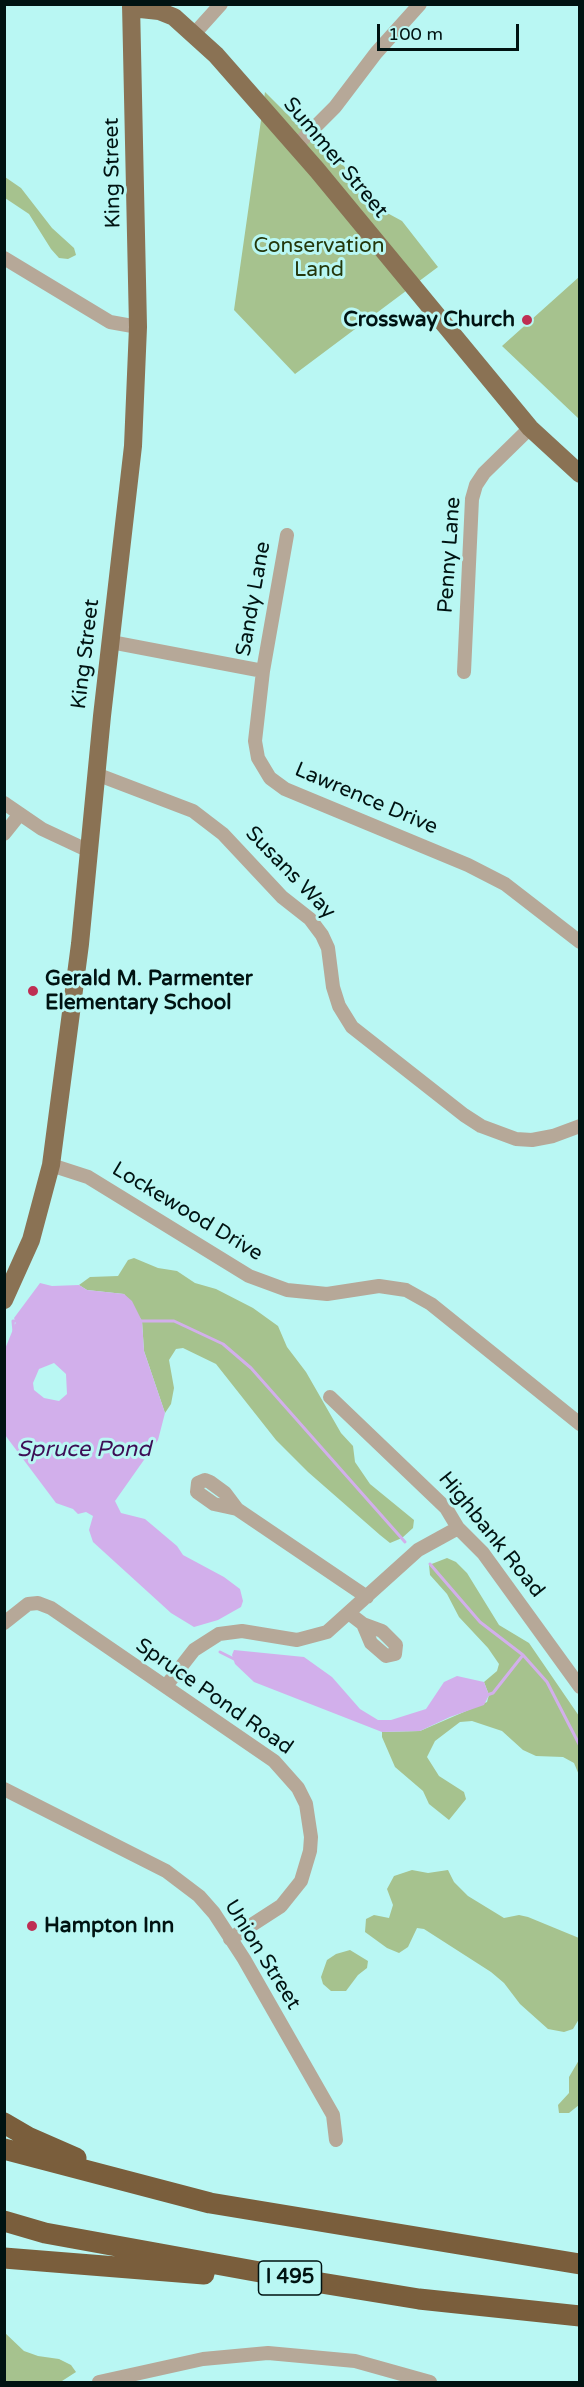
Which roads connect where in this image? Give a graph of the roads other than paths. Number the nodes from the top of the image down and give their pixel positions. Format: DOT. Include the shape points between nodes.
graph roads {
  1 [pos="221,4"];
  2 [pos="420,4"];
  3 [pos="131,6"];
  4 [pos="194,34"];
  5 [pos="296,146"];
  6 [pos="4,258"];
  7 [pos="138,327"];
  8 [pos="530,428"];
  9 [pos="579,474"];
  10 [pos="287,535"];
  11 [pos="111,642"];
  12 [pos="263,671"];
  13 [pos="464,672"];
  14 [pos="96,774"];
  15 [pos="4,803"];
  16 [pos="20,814"];
  17 [pos="4,834"];
  18 [pos="89,851"];
  19 [pos="579,942"];
  20 [pos="579,1126"];
  21 [pos="51,1165"];
  22 [pos="4,1300"];
  23 [pos="330,1397"];
  24 [pos="579,1424"];
  25 [pos="237,1509"];
  26 [pos="458,1528"];
  27 [pos="367,1597"];
  28 [pos="350,1614"];
  29 [pos="4,1623"];
  30 [pos="363,1624"];
  31 [pos="166,1686"];
  32 [pos="579,1687"];
  33 [pos="4,1789"];
  34 [pos="230,1939"];
  35 [pos="4,2123"];
  36 [pos="336,2140"];
  37 [pos="4,2149"];
  38 [pos="210,2203"];
  39 [pos="4,2221"];
  40 [pos="4,2258"];
  41 [pos="579,2264"];
  42 [pos="315,2282"];
  43 [pos="579,2316"];
  44 [pos="99,2382"];
  45 [pos="430,2382"];
  1 -- 4 [label="street"];
  2 -- 5 [label="street" via="335,107"];
  3 -- 4 [label="main road, Summer Street" via="174,17"];
  3 -- 7 [label="main road, King Street"];
  4 -- 5 [label="main road, Summer Street"];
  5 -- 8 [label="main road, Summer Street"];
  6 -- 7 [label="street" via="110,322"];
  7 -- 11 [label="main road, King Street" via="133,446"];
  8 -- 9 [label="main road, Summer Street"];
  8 -- 13 [label="street, Penny Lane" via="484,473 472,499"];
  10 -- 12 [label="street, Sandy Lane"];
  11 -- 12 [label="street"];
  11 -- 14 [label="main road, King Street"];
  12 -- 19 [label="street, Lawrence Drive" via="255,741 258,758 270,778 285,789 506,884"];
  14 -- 18 [label="main road, King Street"];
  14 -- 20 [label="street, Susans Way" via="193,811 223,834 322,935 339,1006 352,1027 464,1115 516,1139 553,1136"];
  15 -- 16 [label="street"];
  16 -- 17 [label="street"];
  16 -- 18 [label="street"];
  18 -- 21 [label="main road, King Street"];
  21 -- 22 [label="main road, King Street" via="31,1240"];
  21 -- 24 [label="street, Lockewood Drive" via="88,1177 249,1276 295,1292 327,1294 379,1286 406,1290"];
  23 -- 26 [label="street, Highbank Road" via="440,1502"];
  25 -- 27 [label="street"];
  26 -- 27 [label="street" via="427,1544"];
  26 -- 32 [label="street, Highbank Road" via="483,1553"];
  27 -- 28 [label="street"];
  28 -- 30 [label="street"];
  28 -- 31 [label="street" via="327,1632 304,1640 242,1631 219,1634 194,1650"];
  29 -- 31 [label="street, Spruce Pond Road" via="28,1604 44,1604"];
  31 -- 34 [label="street, Spruce Pond Road" via="274,1761 298,1788 306,1804 311,1837 301,1881 281,1906"];
  33 -- 34 [label="street, Union Street" via="166,1871 199,1896"];
  34 -- 36 [label="street, Union Street" via="333,2115"];
  35 -- 38 [label="highway" via="93,2165"];
  37 -- 38 [label="highway"];
  38 -- 41 [label="highway"];
  39 -- 42 [label="highway, I 495" via="45,2233"];
  40 -- 42 [label="highway"];
  42 -- 43 [label="highway, I 495" via="420,2299"];
  44 -- 45 [label="street" via="203,2359 268,2353 355,2361"];
}
